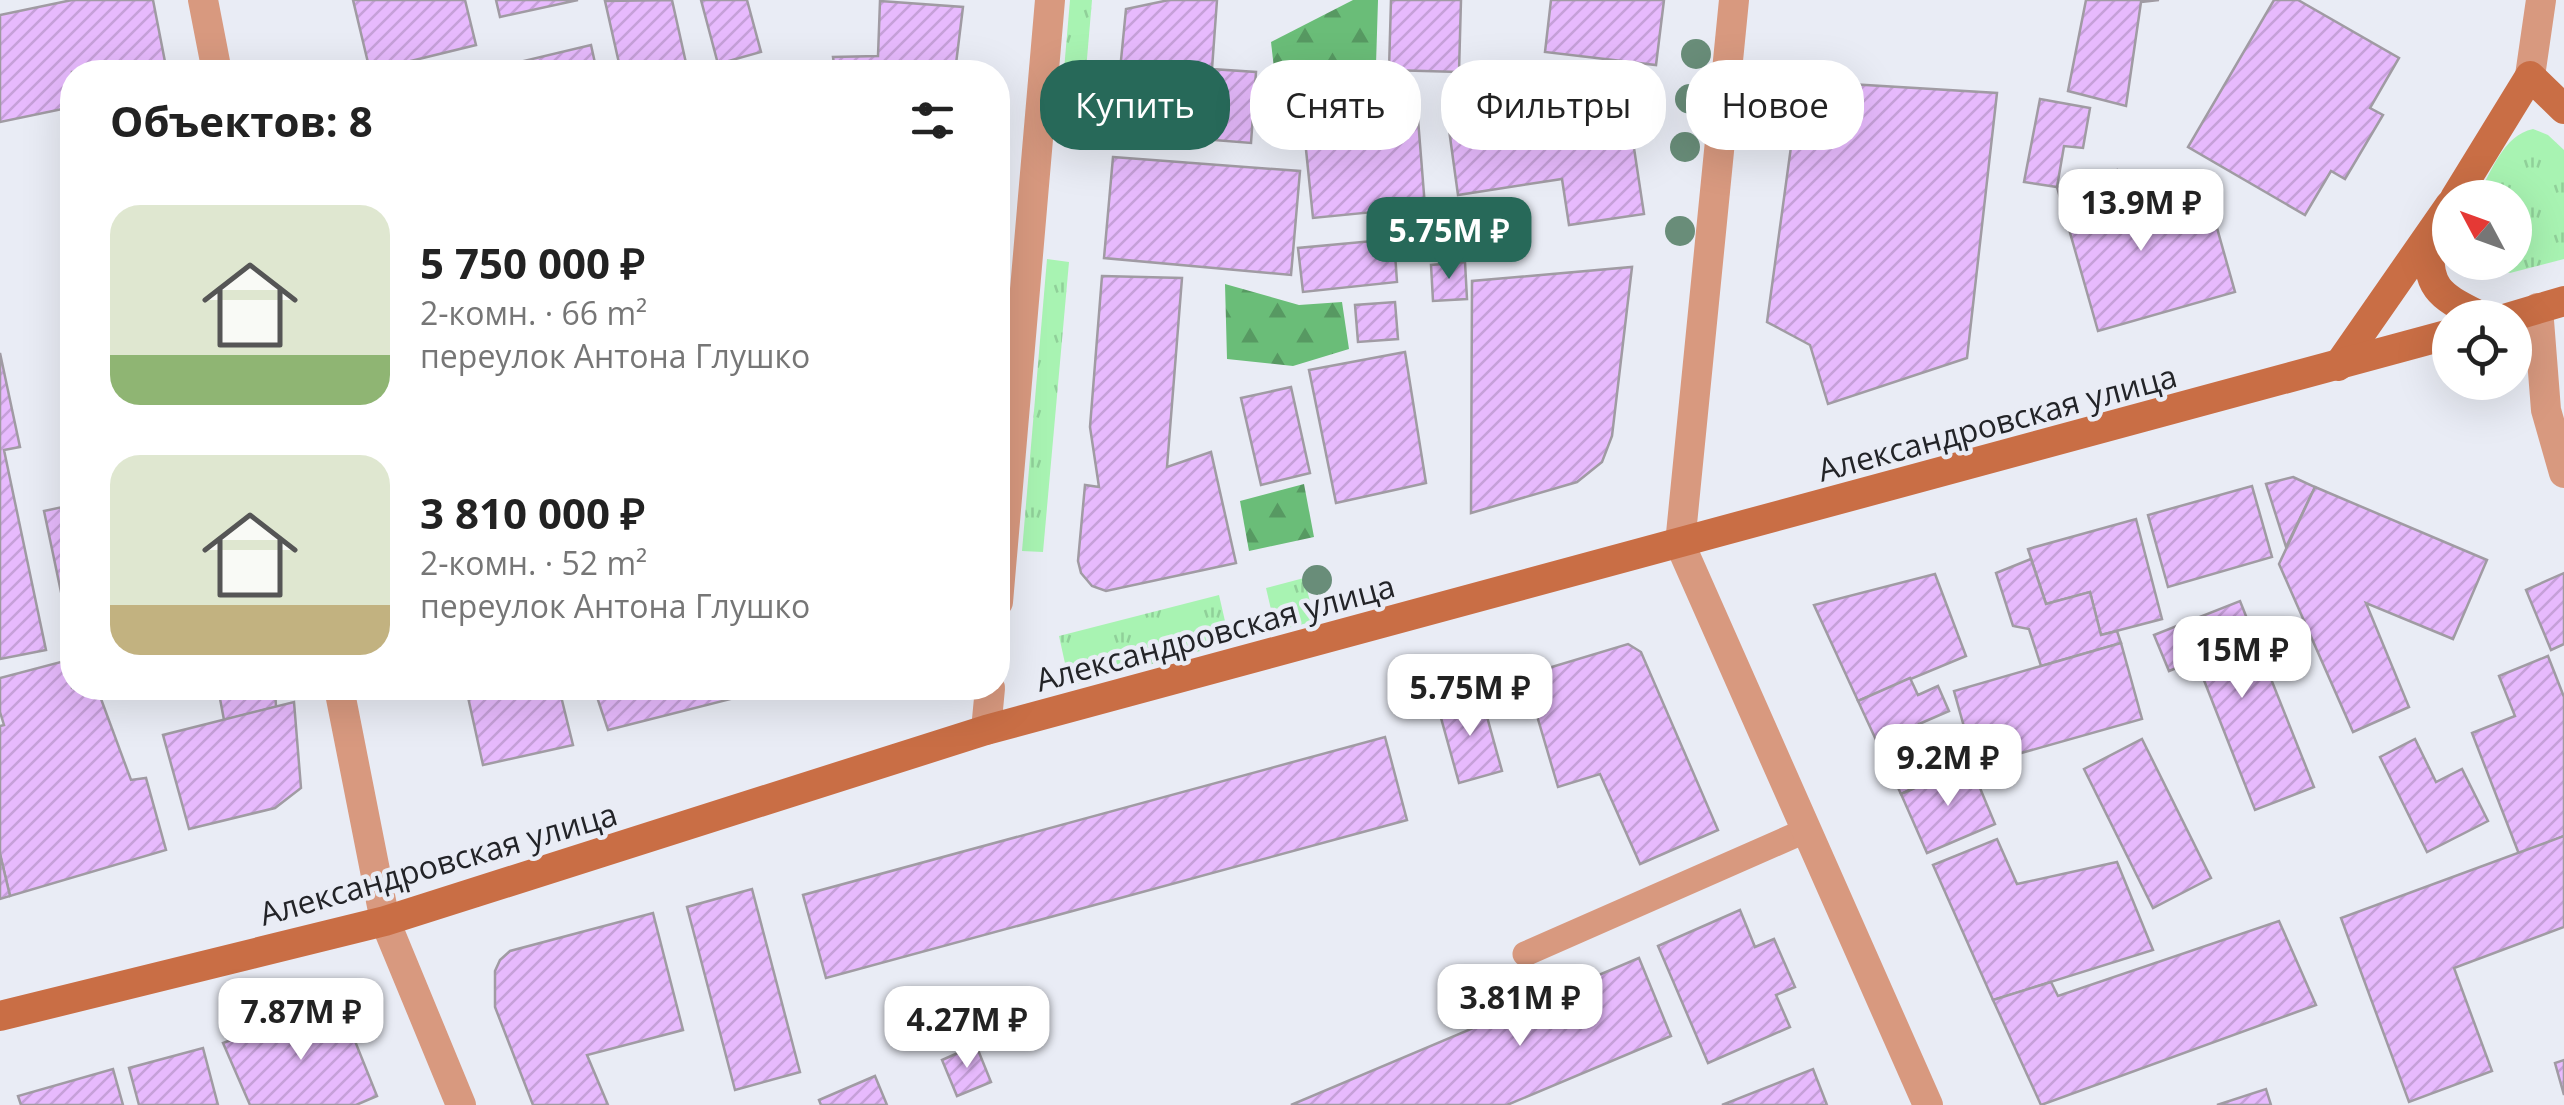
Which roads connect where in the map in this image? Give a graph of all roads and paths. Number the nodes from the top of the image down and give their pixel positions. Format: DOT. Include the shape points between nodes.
graph roads {
  1 [pos="203,0"];
  2 [pos="1050,0"];
  3 [pos="1734,0"];
  4 [pos="2541,0"];
  5 [pos="215,60"];
  6 [pos="2530,76"];
  7 [pos="2564,109"];
  8 [pos="2466,180"];
  9 [pos="2432,235"];
  10 [pos="2430,238"];
  11 [pos="2450,300"];
  12 [pos="2551,305"];
  13 [pos="2432,339"];
  14 [pos="2338,366"];
  15 [pos="1010,463"];
  16 [pos="2564,473"];
  17 [pos="1680,544"];
  18 [pos="341,700"];
  19 [pos="989,700"];
  20 [pos="986,730"];
  21 [pos="1806,830"];
  22 [pos="385,921"];
  23 [pos="1526,954"];
  24 [pos="0,1016"];
  25 [pos="461,1105"];
  26 [pos="1928,1105"];
  1 -- 5 [label="street"];
  2 -- 15 [label="street"];
  3 -- 17 [label="street"];
  4 -- 6 [label="street"];
  6 -- 7 [label="main road"];
  6 -- 8 [label="main road"];
  9 -- 10 [label="main road"];
  10 -- 11 [label="main road" via="2427,270"];
  10 -- 14 [label="main road"];
  12 -- 16 [label="street" via="2546,410"];
  13 -- 14 [label="main road, Александровская улица"];
  14 -- 17 [label="main road, Александровская улица"];
  17 -- 20 [label="main road, Александровская улица"];
  17 -- 21 [label="street"];
  18 -- 22 [label="street"];
  19 -- 20 [label="street"];
  20 -- 22 [label="main road, Александровская улица"];
  21 -- 23 [label="lane"];
  21 -- 26 [label="street"];
  22 -- 24 [label="main road, Александровская улица"];
  22 -- 25 [label="street"];
}
